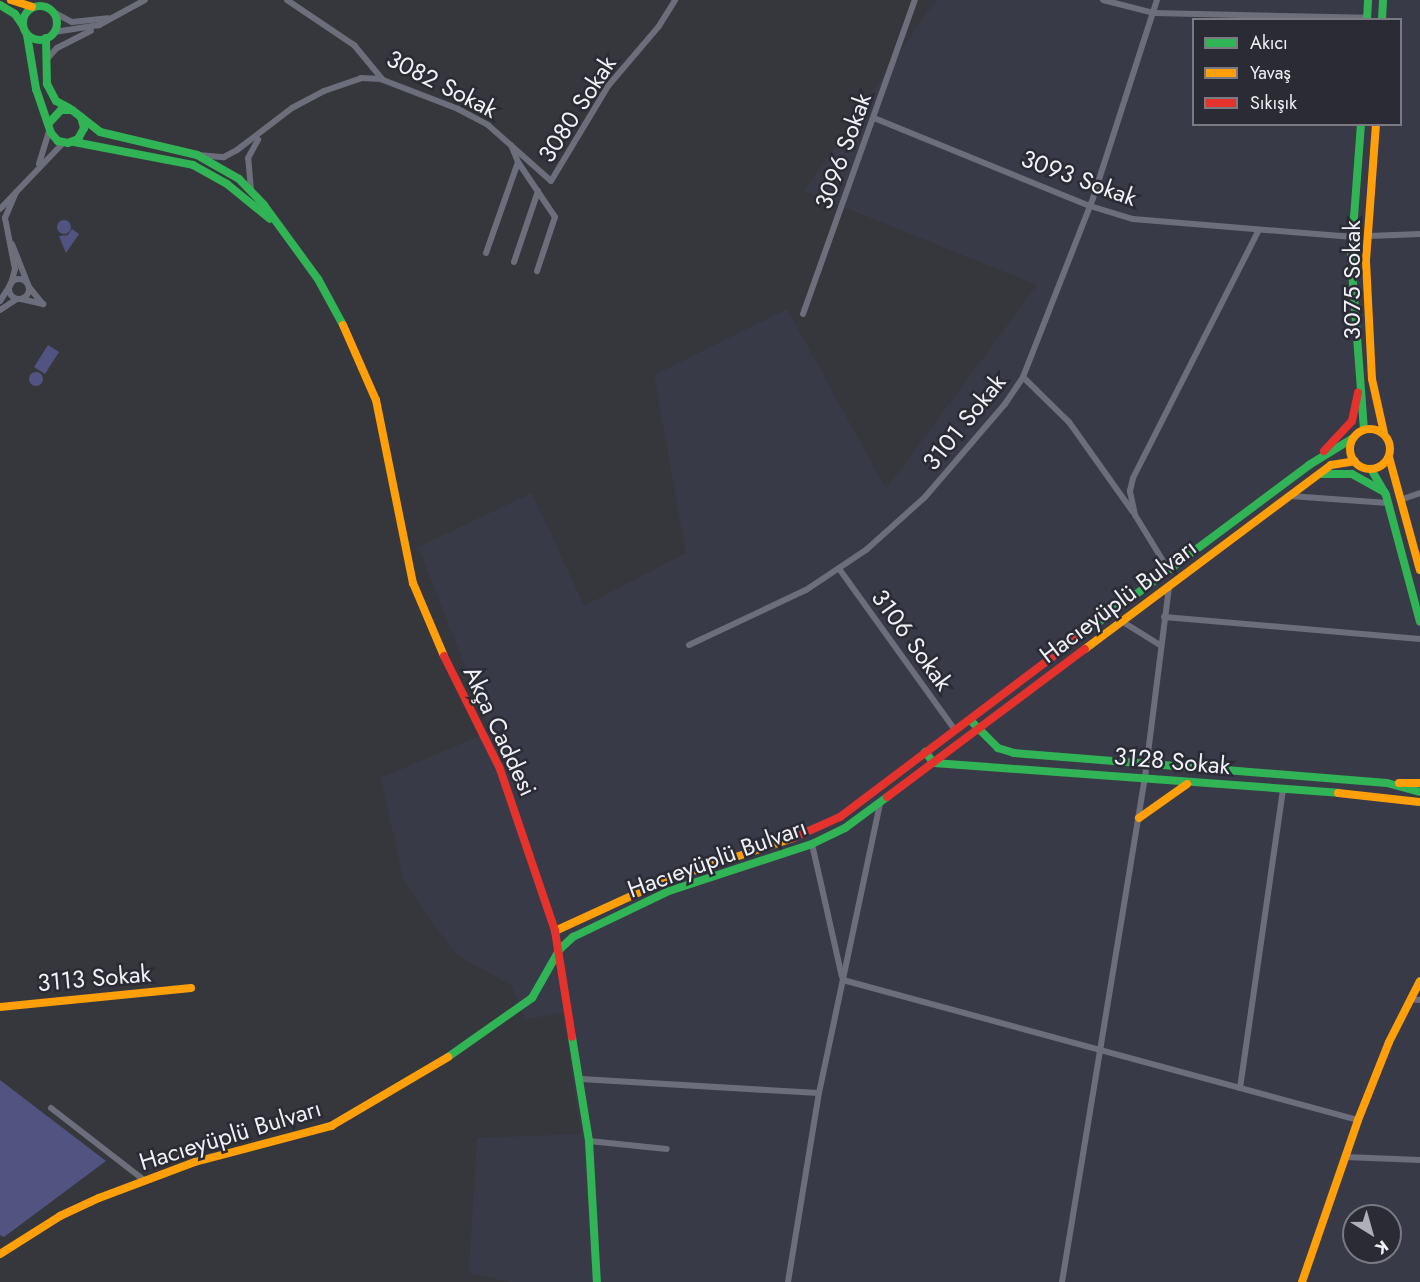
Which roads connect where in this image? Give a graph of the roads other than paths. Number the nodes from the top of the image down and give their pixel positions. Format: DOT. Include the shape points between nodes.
graph roads {
  1 [pos="11,0"];
  2 [pos="145,0"];
  3 [pos="287,0"];
  4 [pos="675,0"];
  5 [pos="915,0"];
  6 [pos="1103,0"];
  7 [pos="1157,0"];
  8 [pos="1368,0"];
  9 [pos="1383,0"];
  10 [pos="37,4"];
  11 [pos="0,5"];
  12 [pos="53,12"];
  13 [pos="120,14"];
  14 [pos="1154,14"];
  15 [pos="1324,18"];
  16 [pos="1367,18"];
  17 [pos="1382,18"];
  18 [pos="106,22"];
  19 [pos="25,30"];
  20 [pos="54,32"];
  21 [pos="46,38"];
  22 [pos="44,68"];
  23 [pos="383,80"];
  24 [pos="72,110"];
  25 [pos="81,117"];
  26 [pos="874,118"];
  27 [pos="50,124"];
  28 [pos="1361,126"];
  29 [pos="1376,126"];
  30 [pos="263,132"];
  31 [pos="74,142"];
  32 [pos="63,143"];
  33 [pos="511,145"];
  34 [pos="197,155"];
  35 [pos="518,162"];
  36 [pos="37,168"];
  37 [pos="551,181"];
  38 [pos="538,191"];
  39 [pos="16,192"];
  40 [pos="252,192"];
  41 [pos="1090,206"];
  42 [pos="0,210"];
  43 [pos="278,225"];
  44 [pos="1258,232"];
  45 [pos="1420,234"];
  46 [pos="1369,236"];
  47 [pos="1353,237"];
  48 [pos="12,244"];
  49 [pos="486,253"];
  50 [pos="514,262"];
  51 [pos="537,271"];
  52 [pos="10,285"];
  53 [pos="29,287"];
  54 [pos="19,299"];
  55 [pos="0,301"];
  56 [pos="0,310"];
  57 [pos="803,314"];
  58 [pos="1023,377"];
  59 [pos="1359,383"];
  60 [pos="1364,429"];
  61 [pos="1384,433"];
  62 [pos="1353,438"];
  63 [pos="1389,457"];
  64 [pos="1355,461"];
  65 [pos="1309,465"];
  66 [pos="1371,469"];
  67 [pos="1314,478"];
  68 [pos="1420,493"];
  69 [pos="1290,496"];
  70 [pos="1387,499"];
  71 [pos="1400,500"];
  72 [pos="1135,515"];
  73 [pos="1168,569"];
  74 [pos="840,570"];
  75 [pos="1420,570"];
  76 [pos="1169,587"];
  77 [pos="1164,617"];
  78 [pos="1123,622"];
  79 [pos="1420,622"];
  80 [pos="1420,639"];
  81 [pos="689,645"];
  82 [pos="1160,645"];
  83 [pos="970,720"];
  84 [pos="955,730"];
  85 [pos="979,730"];
  86 [pos="925,752"];
  87 [pos="1147,762"];
  88 [pos="934,763"];
  89 [pos="1284,774"];
  90 [pos="1145,777"];
  91 [pos="1189,783"];
  92 [pos="1387,783"];
  93 [pos="1420,783"];
  94 [pos="1283,789"];
  95 [pos="1420,792"];
  96 [pos="1420,802"];
  97 [pos="879,804"];
  98 [pos="1139,818"];
  99 [pos="812,844"];
  100 [pos="666,880"];
  101 [pos="669,891"];
  102 [pos="555,931"];
  103 [pos="560,950"];
  104 [pos="843,980"];
  105 [pos="1420,981"];
  106 [pos="191,988"];
  107 [pos="1410,999"];
  108 [pos="1420,1000"];
  109 [pos="0,1007"];
  110 [pos="1098,1049"];
  111 [pos="581,1079"];
  112 [pos="1240,1088"];
  113 [pos="819,1093"];
  114 [pos="51,1108"];
  115 [pos="1358,1120"];
  116 [pos="589,1141"];
  117 [pos="667,1149"];
  118 [pos="1345,1157"];
  119 [pos="1420,1160"];
  120 [pos="145,1181"];
  121 [pos="2,1250"];
  122 [pos="597,1282"];
  123 [pos="788,1282"];
  124 [pos="1062,1282"];
  125 [pos="1302,1282"];
  1 -- 10 [label="street"];
  2 -- 13 [label="street"];
  3 -- 23 [label="street, 3082 Sokak" via="354,45"];
  4 -- 37 [label="street, 3080 Sokak" via="660,26 608,86"];
  5 -- 26 [label="street, 3096 Sokak"];
  6 -- 14 [label="street"];
  7 -- 14 [label="street, 3101 Sokak"];
  8 -- 16 [label="street"];
  9 -- 17 [label="street"];
  10 -- 12 [label="street"];
  10 -- 19 [label="street" via="24,15"];
  11 -- 19 [label="street" via="15,14"];
  12 -- 13 [label="street" via="67,21 82,23"];
  12 -- 20 [label="street" via="57,22"];
  13 -- 18 [label="street"];
  14 -- 15 [label="street"];
  14 -- 41 [label="street, 3101 Sokak"];
  18 -- 20 [label="street" via="86,29"];
  18 -- 22 [label="street" via="57,48"];
  19 -- 21 [label="street"];
  19 -- 27 [label="street" via="36,89"];
  20 -- 21 [label="street"];
  21 -- 22 [label="street, Akça Caddesi"];
  22 -- 24 [label="street, Akça Caddesi" via="51,94"];
  23 -- 30 [label="street" via="361,78 324,91 292,108"];
  23 -- 33 [label="street, 3082 Sokak" via="458,109 488,125"];
  24 -- 25 [label="street, Akça Caddesi"];
  24 -- 27 [label="street" via="61,110"];
  25 -- 31 [label="street" via="82,134"];
  25 -- 34 [label="street, Akça Caddesi" via="100,132"];
  26 -- 41 [label="street, 3093 Sokak"];
  26 -- 57 [label="street, 3096 Sokak"];
  27 -- 32 [label="street" via="54,137"];
  27 -- 36 [label="street" via="48,144"];
  28 -- 47 [label="street, 3075 Sokak"];
  29 -- 46 [label="street, 3075 Sokak"];
  30 -- 34 [label="street" via="224,157"];
  30 -- 40 [label="street" via="248,158 246,171"];
  31 -- 32 [label="street, Akça Caddesi"];
  31 -- 43 [label="street, Akça Caddesi" via="193,165 227,184"];
  32 -- 36 [label="street"];
  33 -- 35 [label="street"];
  33 -- 37 [label="street, 3082 Sokak"];
  34 -- 40 [label="street, Akça Caddesi" via="239,179"];
  35 -- 38 [label="street"];
  35 -- 49 [label="street"];
  36 -- 39 [label="street"];
  38 -- 50 [label="street"];
  38 -- 51 [label="street" via="555,217"];
  39 -- 42 [label="street"];
  39 -- 48 [label="street" via="5,218"];
  40 -- 43 [label="street, Akça Caddesi"];
  41 -- 44 [label="street, 3093 Sokak" via="1133,219"];
  41 -- 58 [label="street, 3101 Sokak"];
  43 -- 102 [label="street, Akça Caddesi" via="327,294 366,370 417,592 441,654 501,769"];
  44 -- 47 [label="street, 3093 Sokak"];
  44 -- 72 [label="street" via="1138,464 1130,491"];
  45 -- 46 [label="street"];
  46 -- 61 [label="street, 3075 Sokak" via="1366,261 1372,379"];
  47 -- 59 [label="street, 3075 Sokak"];
  48 -- 52 [label="street" via="15,269"];
  48 -- 53 [label="street"];
  52 -- 53 [label="street" via="20,280"];
  52 -- 54 [label="street" via="12,296"];
  52 -- 55 [label="street"];
  53 -- 54 [label="street"];
  53 -- 54 [label="street" via="44,304"];
  54 -- 56 [label="street"];
  58 -- 72 [label="street" via="1084,440"];
  58 -- 74 [label="street, 3101 Sokak" via="925,497"];
  59 -- 60 [label="street, 3075 Sokak" via="1366,417"];
  59 -- 65 [label="street" via="1352,422"];
  60 -- 61 [label="street"];
  60 -- 62 [label="street"];
  61 -- 63 [label="street" via="1390,445"];
  62 -- 64 [label="street" via="1350,450"];
  62 -- 65 [label="street, Hacıeyüplü Bulvarı"];
  63 -- 66 [label="street"];
  63 -- 71 [label="street"];
  64 -- 66 [label="street"];
  64 -- 67 [label="street, Hacıeyüplü Bulvarı" via="1333,464"];
  65 -- 73 [label="street, Hacıeyüplü Bulvarı"];
  66 -- 70 [label="street"];
  67 -- 69 [label="street, Hacıeyüplü Bulvarı"];
  67 -- 70 [label="street" via="1343,471 1375,484"];
  68 -- 71 [label="street"];
  69 -- 70 [label="street"];
  69 -- 76 [label="street, Hacıeyüplü Bulvarı"];
  70 -- 79 [label="street"];
  71 -- 75 [label="street"];
  72 -- 73 [label="street"];
  73 -- 76 [label="street"];
  73 -- 83 [label="street, Hacıeyüplü Bulvarı"];
  74 -- 81 [label="street, 3101 Sokak" via="768,610"];
  74 -- 84 [label="street, 3106 Sokak"];
  76 -- 77 [label="street"];
  76 -- 78 [label="street, Hacıeyüplü Bulvarı"];
  77 -- 80 [label="street"];
  77 -- 82 [label="street"];
  78 -- 82 [label="street"];
  78 -- 85 [label="street, Hacıeyüplü Bulvarı"];
  82 -- 87 [label="street"];
  83 -- 84 [label="street, Hacıeyüplü Bulvarı"];
  83 -- 85 [label="street, 3128 Sokak"];
  84 -- 86 [label="street, Hacıeyüplü Bulvarı"];
  85 -- 87 [label="street, 3128 Sokak" via="1006,751"];
  85 -- 88 [label="street, Hacıeyüplü Bulvarı"];
  86 -- 88 [label="street"];
  86 -- 100 [label="street, Hacıeyüplü Bulvarı" via="828,824"];
  87 -- 89 [label="street, 3128 Sokak"];
  87 -- 90 [label="street"];
  88 -- 90 [label="street, 3128 Sokak"];
  88 -- 97 [label="street, Hacıeyüplü Bulvarı"];
  89 -- 92 [label="street, 3128 Sokak"];
  89 -- 94 [label="street"];
  90 -- 91 [label="street, 3128 Sokak"];
  90 -- 98 [label="street"];
  91 -- 94 [label="street, 3128 Sokak"];
  91 -- 98 [label="street" via="1176,788"];
  92 -- 93 [label="street, 3128 Sokak"];
  92 -- 95 [label="street, 3128 Sokak"];
  94 -- 96 [label="street, 3128 Sokak"];
  94 -- 112 [label="street"];
  97 -- 99 [label="street, Hacıeyüplü Bulvarı" via="845,828"];
  97 -- 104 [label="street"];
  98 -- 110 [label="street"];
  99 -- 101 [label="street, Hacıeyüplü Bulvarı"];
  99 -- 104 [label="street"];
  100 -- 101 [label="street"];
  100 -- 102 [label="street, Hacıeyüplü Bulvarı"];
  101 -- 103 [label="street, Hacıeyüplü Bulvarı" via="586,930"];
  102 -- 103 [label="street, Akça Caddesi"];
  103 -- 111 [label="street, Akça Caddesi"];
  103 -- 120 [label="street, Hacıeyüplü Bulvarı" via="537,991 510,1017 352,1115 307,1135 242,1149"];
  104 -- 110 [label="street"];
  104 -- 113 [label="street"];
  105 -- 107 [label="street"];
  106 -- 109 [label="street, 3113 Sokak"];
  107 -- 108 [label="street"];
  107 -- 115 [label="street"];
  110 -- 112 [label="street"];
  110 -- 124 [label="street"];
  111 -- 113 [label="street"];
  111 -- 116 [label="street, Akça Caddesi"];
  112 -- 115 [label="street"];
  113 -- 123 [label="street"];
  114 -- 120 [label="street"];
  115 -- 118 [label="street"];
  116 -- 117 [label="street"];
  116 -- 122 [label="street, Akça Caddesi"];
  118 -- 119 [label="street"];
  118 -- 125 [label="street"];
  120 -- 121 [label="street, Hacıeyüplü Bulvarı" via="60,1216"];
}
